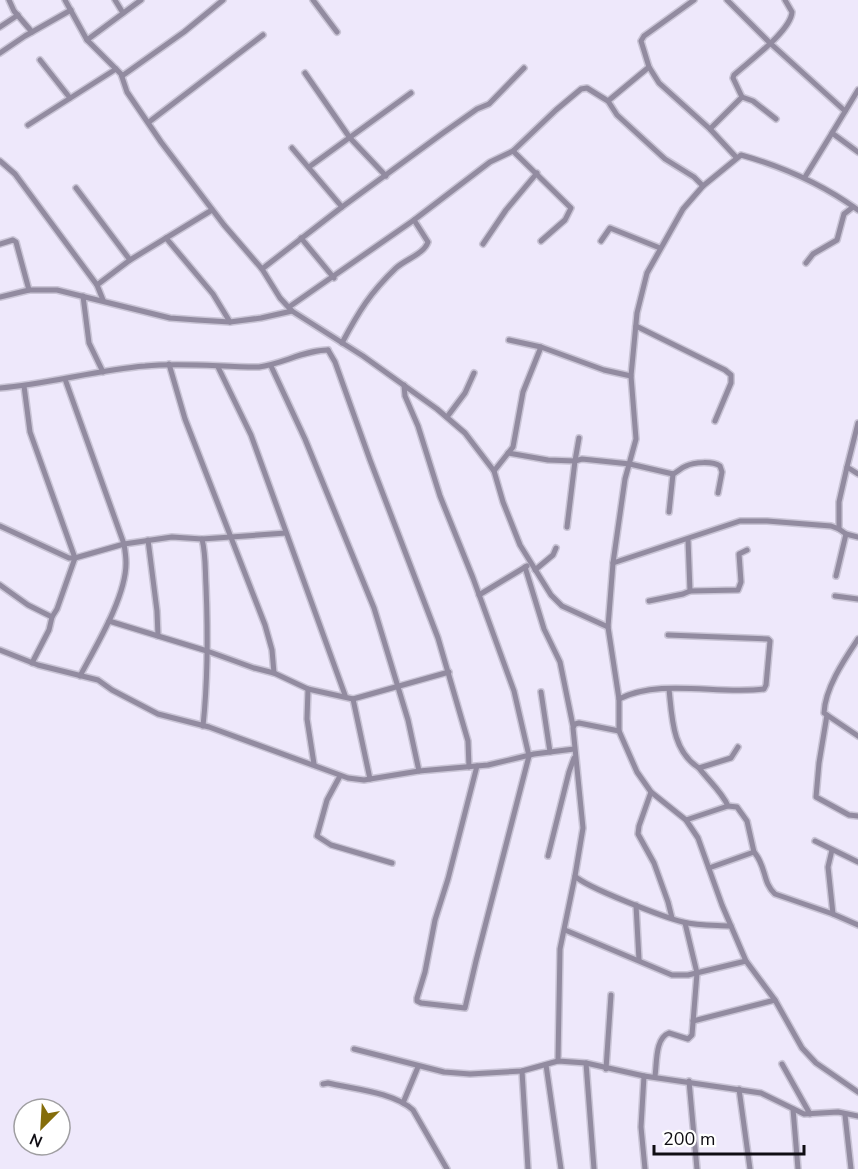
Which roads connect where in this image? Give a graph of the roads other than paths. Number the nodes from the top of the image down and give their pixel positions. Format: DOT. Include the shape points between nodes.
graph roads {
  1 [pos="9,0"];
  2 [pos="65,0"];
  3 [pos="115,0"];
  4 [pos="141,0"];
  5 [pos="223,0"];
  6 [pos="314,0"];
  7 [pos="694,0"];
  8 [pos="727,0"];
  9 [pos="784,0"];
  10 [pos="71,10"];
  11 [pos="123,13"];
  12 [pos="18,15"];
  13 [pos="0,27"];
  14 [pos="32,32"];
  15 [pos="337,32"];
  16 [pos="264,35"];
  17 [pos="87,40"];
  18 [pos="770,43"];
  19 [pos="0,53"];
  20 [pos="39,60"];
  21 [pos="649,67"];
  22 [pos="524,68"];
  23 [pos="116,69"];
  24 [pos="305,73"];
  25 [pos="122,76"];
  26 [pos="858,90"];
  27 [pos="411,93"];
  28 [pos="742,96"];
  29 [pos="70,98"];
  30 [pos="608,101"];
  31 [pos="845,111"];
  32 [pos="776,119"];
  33 [pos="149,122"];
  34 [pos="28,125"];
  35 [pos="710,129"];
  36 [pos="832,133"];
  37 [pos="350,138"];
  38 [pos="292,148"];
  39 [pos="513,151"];
  40 [pos="858,152"];
  41 [pos="736,157"];
  42 [pos="0,161"];
  43 [pos="309,167"];
  44 [pos="537,173"];
  45 [pos="386,176"];
  46 [pos="805,177"];
  47 [pos="703,186"];
  48 [pos="76,188"];
  49 [pos="342,207"];
  50 [pos="856,207"];
  51 [pos="212,210"];
  52 [pos="414,220"];
  53 [pos="166,238"];
  54 [pos="301,238"];
  55 [pos="541,241"];
  56 [pos="601,242"];
  57 [pos="0,244"];
  58 [pos="483,244"];
  59 [pos="660,248"];
  60 [pos="130,260"];
  61 [pos="806,263"];
  62 [pos="262,268"];
  63 [pos="334,278"];
  64 [pos="97,285"];
  65 [pos="29,290"];
  66 [pos="83,296"];
  67 [pos="0,297"];
  68 [pos="103,300"];
  69 [pos="290,309"];
  70 [pos="230,322"];
  71 [pos="636,326"];
  72 [pos="335,338"];
  73 [pos="509,340"];
  74 [pos="342,343"];
  75 [pos="541,347"];
  76 [pos="328,350"];
  77 [pos="169,364"];
  78 [pos="271,366"];
  79 [pos="218,367"];
  80 [pos="103,372"];
  81 [pos="474,373"];
  82 [pos="631,376"];
  83 [pos="65,379"];
  84 [pos="404,385"];
  85 [pos="24,386"];
  86 [pos="0,388"];
  87 [pos="447,417"];
  88 [pos="715,421"];
  89 [pos="858,423"];
  90 [pos="579,438"];
  91 [pos="508,453"];
  92 [pos="575,461"];
  93 [pos="630,464"];
  94 [pos="847,467"];
  95 [pos="494,471"];
  96 [pos="672,474"];
  97 [pos="858,474"];
  98 [pos="718,493"];
  99 [pos="669,512"];
  100 [pos="0,526"];
  101 [pos="567,527"];
  102 [pos="839,529"];
  103 [pos="286,533"];
  104 [pos="846,534"];
  105 [pos="858,537"];
  106 [pos="232,538"];
  107 [pos="202,539"];
  108 [pos="148,540"];
  109 [pos="688,540"];
  110 [pos="124,544"];
  111 [pos="556,549"];
  112 [pos="747,550"];
  113 [pos="75,558"];
  114 [pos="613,563"];
  115 [pos="528,566"];
  116 [pos="535,570"];
  117 [pos="836,576"];
  118 [pos="0,585"];
  119 [pos="690,591"];
  120 [pos="479,595"];
  121 [pos="835,596"];
  122 [pos="858,599"];
  123 [pos="649,601"];
  124 [pos="52,617"];
  125 [pos="109,621"];
  126 [pos="608,627"];
  127 [pos="668,635"];
  128 [pos="158,636"];
  129 [pos="858,639"];
  130 [pos="0,650"];
  131 [pos="207,651"];
  132 [pos="32,663"];
  133 [pos="449,672"];
  134 [pos="274,673"];
  135 [pos="80,676"];
  136 [pos="398,686"];
  137 [pos="308,689"];
  138 [pos="669,689"];
  139 [pos="540,692"];
  140 [pos="345,695"];
  141 [pos="353,699"];
  142 [pos="619,699"];
  143 [pos="827,715"];
  144 [pos="204,726"];
  145 [pos="573,726"];
  146 [pos="620,731"];
  147 [pos="858,736"];
  148 [pos="738,747"];
  149 [pos="574,749"];
  150 [pos="550,752"];
  151 [pos="530,756"];
  152 [pos="575,757"];
  153 [pos="314,765"];
  154 [pos="477,766"];
  155 [pos="469,767"];
  156 [pos="699,768"];
  157 [pos="419,771"];
  158 [pos="340,776"];
  159 [pos="370,779"];
  160 [pos="651,792"];
  161 [pos="728,806"];
  162 [pos="858,816"];
  163 [pos="686,820"];
  164 [pos="815,841"];
  165 [pos="832,850"];
  166 [pos="754,852"];
  167 [pos="548,856"];
  168 [pos="858,862"];
  169 [pos="392,863"];
  170 [pos="710,868"];
  171 [pos="575,876"];
  172 [pos="636,905"];
  173 [pos="833,914"];
  174 [pos="672,918"];
  175 [pos="686,923"];
  176 [pos="858,925"];
  177 [pos="731,926"];
  178 [pos="565,930"];
  179 [pos="639,960"];
  180 [pos="746,961"];
  181 [pos="697,973"];
  182 [pos="611,994"];
  183 [pos="775,1000"];
  184 [pos="693,1021"];
  185 [pos="354,1049"];
  186 [pos="558,1061"];
  187 [pos="586,1064"];
  188 [pos="782,1064"];
  189 [pos="546,1065"];
  190 [pos="418,1066"];
  191 [pos="606,1069"];
  192 [pos="522,1071"];
  193 [pos="644,1076"];
  194 [pos="655,1076"];
  195 [pos="688,1081"];
  196 [pos="323,1084"];
  197 [pos="739,1089"];
  198 [pos="858,1092"];
  199 [pos="403,1102"];
  200 [pos="793,1109"];
  201 [pos="810,1114"];
  202 [pos="845,1115"];
  203 [pos="858,1116"];
  204 [pos="447,1169"];
  205 [pos="528,1169"];
  206 [pos="561,1169"];
  207 [pos="594,1169"];
  208 [pos="645,1169"];
  209 [pos="697,1169"];
  210 [pos="750,1169"];
  211 [pos="798,1169"];
  212 [pos="851,1169"];
  1 -- 12 [label="street"];
  2 -- 10 [label="street"];
  3 -- 11 [label="street"];
  4 -- 11 [label="street"];
  5 -- 25 [label="street"];
  6 -- 15 [label="street"];
  7 -- 21 [label="street" via="644,36 641,41"];
  8 -- 18 [label="street"];
  9 -- 18 [label="street" via="792,16"];
  10 -- 14 [label="street"];
  10 -- 17 [label="street"];
  11 -- 17 [label="street"];
  12 -- 13 [label="street"];
  12 -- 14 [label="street"];
  14 -- 19 [label="street"];
  16 -- 33 [label="street"];
  17 -- 23 [label="street"];
  18 -- 28 [label="street" via="734,75"];
  18 -- 31 [label="street"];
  20 -- 29 [label="street"];
  21 -- 30 [label="street"];
  21 -- 35 [label="street" via="667,90"];
  22 -- 45 [label="street" via="489,104"];
  23 -- 25 [label="street"];
  23 -- 29 [label="street"];
  24 -- 37 [label="street"];
  25 -- 33 [label="street" via="127,92"];
  26 -- 31 [label="street"];
  27 -- 37 [label="street"];
  28 -- 32 [label="street"];
  28 -- 35 [label="street"];
  29 -- 34 [label="street"];
  30 -- 39 [label="street" via="587,88 581,89"];
  30 -- 47 [label="street" via="617,115 665,159"];
  31 -- 36 [label="street"];
  33 -- 51 [label="street"];
  35 -- 41 [label="street"];
  36 -- 40 [label="street"];
  36 -- 46 [label="street"];
  37 -- 43 [label="street"];
  37 -- 45 [label="street"];
  38 -- 43 [label="street"];
  39 -- 44 [label="street"];
  39 -- 52 [label="street" via="490,162"];
  41 -- 46 [label="street" via="741,155"];
  41 -- 47 [label="street"];
  42 -- 64 [label="street" via="15,174"];
  43 -- 49 [label="street"];
  44 -- 55 [label="street" via="571,208 566,220"];
  44 -- 58 [label="street"];
  45 -- 49 [label="street"];
  46 -- 50 [label="street"];
  47 -- 59 [label="street" via="683,209"];
  48 -- 60 [label="street"];
  49 -- 54 [label="street"];
  50 -- 61 [label="street" via="844,214 837,240 813,254"];
  51 -- 53 [label="street"];
  51 -- 62 [label="street"];
  52 -- 63 [label="street"];
  52 -- 74 [label="street" via="428,242 426,248 375,288"];
  53 -- 60 [label="street"];
  53 -- 70 [label="street" via="213,294"];
  54 -- 62 [label="street"];
  54 -- 63 [label="street"];
  56 -- 59 [label="street" via="610,228"];
  57 -- 65 [label="street" via="16,242"];
  59 -- 71 [label="street" via="644,282"];
  60 -- 64 [label="street"];
  62 -- 69 [label="street"];
  63 -- 69 [label="street"];
  64 -- 68 [label="street"];
  65 -- 66 [label="street" via="57,290"];
  65 -- 67 [label="street"];
  66 -- 68 [label="street"];
  66 -- 80 [label="street" via="89,343"];
  68 -- 70 [label="street" via="170,318"];
  69 -- 70 [label="street"];
  69 -- 72 [label="street"];
  71 -- 82 [label="street"];
  71 -- 88 [label="street" via="731,375"];
  72 -- 74 [label="street"];
  72 -- 76 [label="street"];
  73 -- 75 [label="street"];
  74 -- 84 [label="street"];
  75 -- 82 [label="street"];
  75 -- 91 [label="street" via="523,392 513,447"];
  76 -- 78 [label="street"];
  76 -- 133 [label="street" via="336,362"];
  77 -- 79 [label="street"];
  77 -- 80 [label="street"];
  77 -- 106 [label="street"];
  78 -- 79 [label="street"];
  78 -- 136 [label="street" via="374,608"];
  79 -- 103 [label="street" via="250,435"];
  80 -- 83 [label="street"];
  81 -- 87 [label="street"];
  82 -- 93 [label="street" via="636,440"];
  83 -- 85 [label="street"];
  83 -- 110 [label="street"];
  84 -- 87 [label="street"];
  84 -- 120 [label="street" via="440,496"];
  85 -- 86 [label="street"];
  85 -- 113 [label="street" via="30,432"];
  87 -- 95 [label="street" via="474,442"];
  89 -- 94 [label="street"];
  90 -- 92 [label="street"];
  91 -- 92 [label="street"];
  91 -- 95 [label="street"];
  92 -- 93 [label="street"];
  92 -- 101 [label="street"];
  93 -- 96 [label="street"];
  93 -- 114 [label="street"];
  94 -- 97 [label="street"];
  94 -- 102 [label="street" via="839,502"];
  95 -- 115 [label="street"];
  96 -- 98 [label="street" via="685,466 717,463 722,472"];
  96 -- 99 [label="street"];
  100 -- 113 [label="street"];
  102 -- 104 [label="street"];
  102 -- 109 [label="street" via="767,520 740,521"];
  103 -- 106 [label="street"];
  103 -- 140 [label="street"];
  104 -- 105 [label="street"];
  104 -- 117 [label="street"];
  106 -- 107 [label="street"];
  106 -- 134 [label="street" via="265,625"];
  107 -- 108 [label="street"];
  107 -- 131 [label="street" via="206,551"];
  108 -- 110 [label="street"];
  108 -- 128 [label="street"];
  109 -- 114 [label="street"];
  109 -- 119 [label="street"];
  110 -- 113 [label="street"];
  110 -- 125 [label="street" via="123,581"];
  111 -- 116 [label="street"];
  112 -- 119 [label="street" via="739,554 738,590"];
  113 -- 124 [label="street"];
  114 -- 126 [label="street"];
  115 -- 116 [label="street"];
  115 -- 120 [label="street"];
  115 -- 145 [label="street" via="544,629 560,662"];
  116 -- 126 [label="street" via="550,596 562,606"];
  118 -- 124 [label="street"];
  119 -- 123 [label="street"];
  120 -- 151 [label="street" via="514,691"];
  121 -- 122 [label="street"];
  124 -- 132 [label="street"];
  125 -- 128 [label="street"];
  125 -- 135 [label="street"];
  126 -- 142 [label="street"];
  127 -- 138 [label="street" via="770,642 764,689"];
  128 -- 131 [label="street"];
  129 -- 143 [label="street" via="824,703"];
  130 -- 132 [label="street"];
  131 -- 134 [label="street"];
  131 -- 144 [label="street"];
  132 -- 135 [label="street"];
  133 -- 136 [label="street"];
  133 -- 155 [label="street" via="468,741"];
  134 -- 137 [label="street"];
  135 -- 144 [label="street" via="98,680 158,714"];
  136 -- 141 [label="street"];
  136 -- 157 [label="street"];
  137 -- 140 [label="street"];
  137 -- 153 [label="street" via="307,719"];
  138 -- 142 [label="street" via="645,690"];
  138 -- 156 [label="street" via="681,749"];
  139 -- 150 [label="street"];
  140 -- 141 [label="street"];
  141 -- 159 [label="street"];
  142 -- 146 [label="street"];
  143 -- 147 [label="street"];
  143 -- 162 [label="street" via="816,797"];
  144 -- 153 [label="street"];
  145 -- 146 [label="street" via="585,724"];
  145 -- 149 [label="street"];
  146 -- 160 [label="street" via="637,772"];
  148 -- 156 [label="street" via="731,758"];
  149 -- 150 [label="street"];
  149 -- 152 [label="street"];
  150 -- 151 [label="street"];
  151 -- 154 [label="street"];
  151 -- 154 [label="street" via="465,1008 421,1003 417,998 435,920"];
  152 -- 167 [label="street" via="568,771"];
  152 -- 171 [label="street" via="583,828"];
  153 -- 158 [label="street"];
  154 -- 155 [label="street"];
  155 -- 157 [label="street"];
  156 -- 161 [label="street"];
  157 -- 159 [label="street"];
  158 -- 159 [label="street"];
  158 -- 169 [label="street" via="327,800 317,836 331,845"];
  160 -- 163 [label="street"];
  160 -- 174 [label="street" via="638,834 654,862"];
  161 -- 163 [label="street"];
  161 -- 166 [label="street" via="737,807 747,821"];
  163 -- 170 [label="street"];
  164 -- 165 [label="street"];
  165 -- 168 [label="street"];
  165 -- 173 [label="street" via="828,867"];
  166 -- 170 [label="street"];
  166 -- 173 [label="street" via="775,894"];
  170 -- 177 [label="street"];
  171 -- 172 [label="street"];
  171 -- 178 [label="street"];
  172 -- 174 [label="street"];
  172 -- 179 [label="street"];
  173 -- 176 [label="street"];
  174 -- 175 [label="street"];
  175 -- 177 [label="street"];
  175 -- 181 [label="street"];
  177 -- 180 [label="street"];
  178 -- 179 [label="street"];
  178 -- 186 [label="street" via="558,979"];
  179 -- 181 [label="street" via="672,975"];
  180 -- 181 [label="street"];
  180 -- 183 [label="street"];
  181 -- 184 [label="street"];
  182 -- 191 [label="street"];
  183 -- 184 [label="street"];
  183 -- 198 [label="street" via="808,1056"];
  184 -- 194 [label="street" via="688,1039 669,1033 663,1036"];
  185 -- 190 [label="street"];
  186 -- 187 [label="street"];
  186 -- 189 [label="street"];
  187 -- 191 [label="street"];
  187 -- 207 [label="street"];
  188 -- 201 [label="street"];
  189 -- 192 [label="street"];
  189 -- 206 [label="street"];
  190 -- 192 [label="street" via="470,1074"];
  190 -- 199 [label="street"];
  191 -- 193 [label="street"];
  192 -- 205 [label="street"];
  193 -- 194 [label="street"];
  193 -- 208 [label="street" via="641,1127"];
  194 -- 195 [label="street"];
  195 -- 197 [label="street"];
  195 -- 209 [label="street"];
  196 -- 199 [label="street"];
  197 -- 200 [label="street" via="761,1093"];
  197 -- 210 [label="street"];
  199 -- 204 [label="street" via="413,1110"];
  200 -- 201 [label="street"];
  200 -- 211 [label="street"];
  201 -- 202 [label="street"];
  202 -- 203 [label="street"];
  202 -- 212 [label="street"];
}
